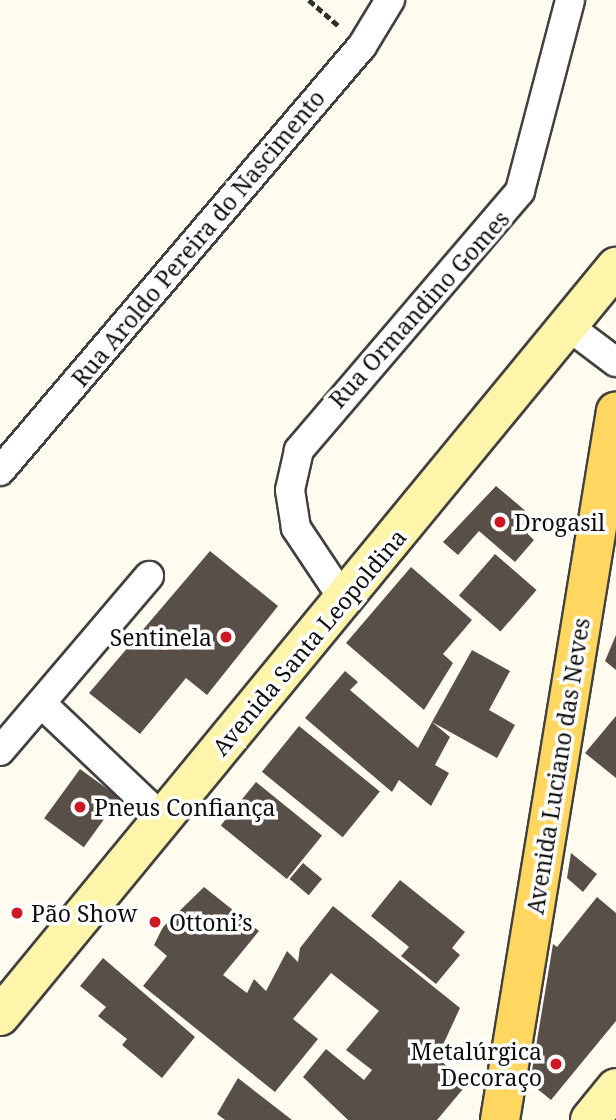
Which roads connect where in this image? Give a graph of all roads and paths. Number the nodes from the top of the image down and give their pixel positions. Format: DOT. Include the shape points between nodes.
graph roads {
  1 [pos="309,0"];
  2 [pos="390,0"];
  3 [pos="570,0"];
  4 [pos="362,46"];
  5 [pos="616,267"];
  6 [pos="568,326"];
  7 [pos="616,362"];
  8 [pos="616,411"];
  9 [pos="0,471"];
  10 [pos="149,576"];
  11 [pos="344,600"];
  12 [pos="42,704"];
  13 [pos="0,751"];
  14 [pos="163,818"];
  15 [pos="6,997"];
  16 [pos="616,1088"];
  17 [pos="500,1120"];
  18 [pos="590,1120"];
  1 -- 4 [label="path"];
  2 -- 4 [label="street, Rua Aroldo Pereira do Nascimento"];
  3 -- 11 [label="street, Rua Ormandino Gomes" via="520,191 299,450 290,490 296,528"];
  4 -- 9 [label="street, Rua Aroldo Pereira do Nascimento"];
  5 -- 6 [label="street, Avenida Santa Leopoldina"];
  6 -- 7 [label="street"];
  6 -- 11 [label="street, Avenida Santa Leopoldina"];
  8 -- 17 [label="main road, Avenida Luciano das Neves"];
  10 -- 12 [label="street"];
  11 -- 14 [label="street, Avenida Santa Leopoldina"];
  12 -- 13 [label="street"];
  12 -- 14 [label="street"];
  14 -- 15 [label="street, Avenida Santa Leopoldina"];
  16 -- 18 [label="street"];
}
